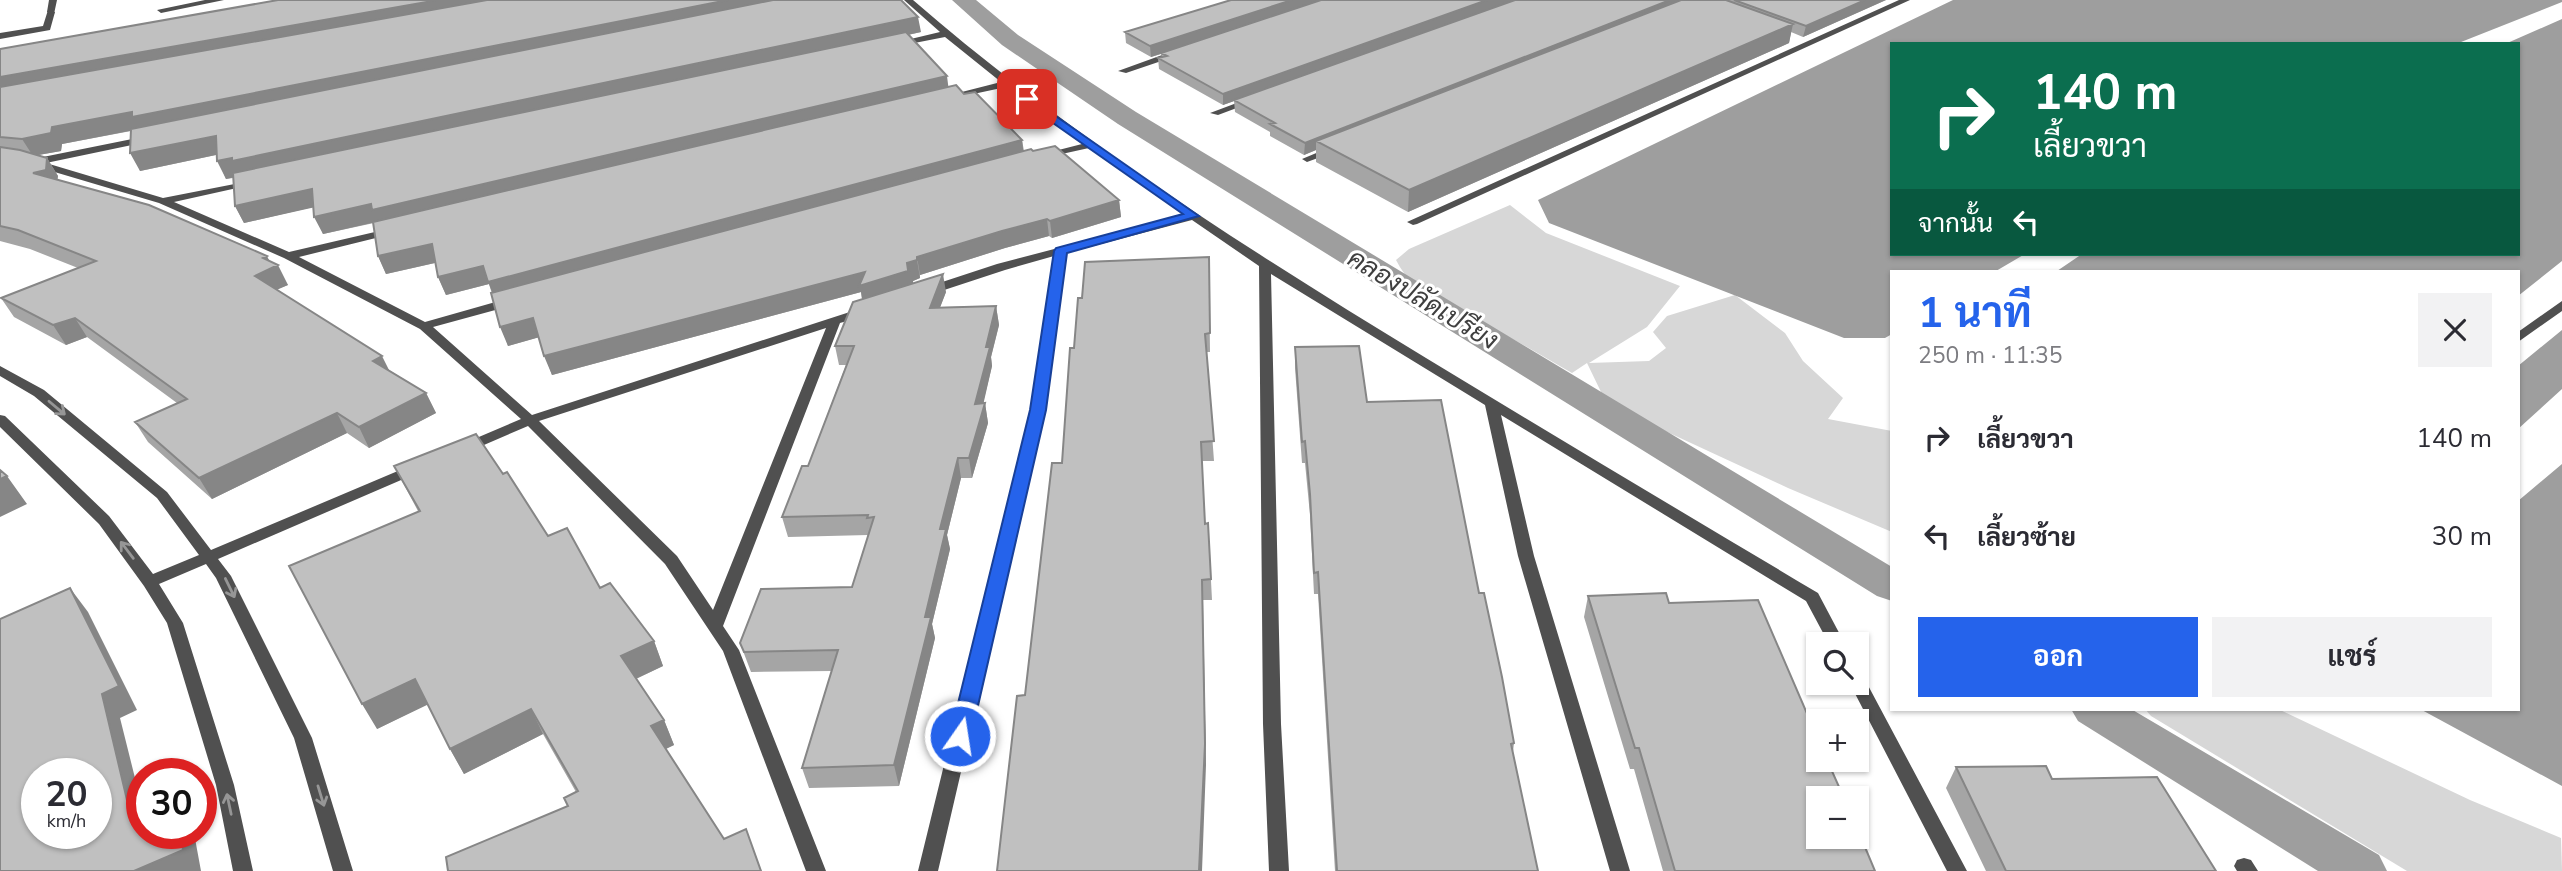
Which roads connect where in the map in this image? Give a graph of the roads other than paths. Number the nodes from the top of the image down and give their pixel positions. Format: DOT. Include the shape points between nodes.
graph roads {
  1 [pos="53,0"];
  2 [pos="220,0"];
  3 [pos="908,0"];
  4 [pos="1906,0"];
  5 [pos="161,10"];
  6 [pos="945,34"];
  7 [pos="0,36"];
  8 [pos="1796,40"];
  9 [pos="1808,44"];
  10 [pos="891,46"];
  11 [pos="1187,50"];
  12 [pos="1123,71"];
  13 [pos="1006,84"];
  14 [pos="1268,94"];
  15 [pos="939,100"];
  16 [pos="1215,113"];
  17 [pos="155,138"];
  18 [pos="1345,144"];
  19 [pos="1089,145"];
  20 [pos="0,158"];
  21 [pos="1036,159"];
  22 [pos="1307,159"];
  23 [pos="32,163"];
  24 [pos="258,181"];
  25 [pos="163,201"];
  26 [pos="1193,216"];
  27 [pos="1413,222"];
  28 [pos="410,226"];
  29 [pos="1061,251"];
  30 [pos="288,256"];
  31 [pos="1265,265"];
  32 [pos="912,296"];
  33 [pos="517,300"];
  34 [pos="2562,305"];
  35 [pos="874,309"];
  36 [pos="835,321"];
  37 [pos="424,326"];
  38 [pos="2520,336"];
  39 [pos="0,370"];
  40 [pos="1491,403"];
  41 [pos="0,419"];
  42 [pos="530,420"];
  43 [pos="453,453"];
  44 [pos="428,464"];
  45 [pos="210,556"];
  46 [pos="150,582"];
  47 [pos="715,625"];
  48 [pos="1831,632"];
  49 [pos="1864,695"];
  50 [pos="243,871"];
  51 [pos="343,871"];
  52 [pos="816,871"];
  53 [pos="928,871"];
  54 [pos="1279,871"];
  55 [pos="1620,871"];
  56 [pos="1957,871"];
  1 -- 7 [label="street" via="47,28"];
  2 -- 5 [label="street"];
  3 -- 6 [label="street"];
  4 -- 9 [label="street"];
  6 -- 10 [label="street"];
  6 -- 13 [label="street"];
  8 -- 9 [label="street"];
  9 -- 27 [label="street"];
  11 -- 12 [label="street"];
  13 -- 15 [label="street"];
  13 -- 19 [label="street"];
  14 -- 16 [label="street"];
  17 -- 23 [label="street"];
  18 -- 22 [label="street"];
  19 -- 21 [label="street"];
  19 -- 26 [label="street"];
  20 -- 23 [label="street"];
  23 -- 25 [label="street"];
  24 -- 25 [label="street"];
  25 -- 30 [label="street"];
  26 -- 29 [label="street"];
  26 -- 31 [label="street"];
  28 -- 30 [label="street"];
  29 -- 32 [label="street"];
  29 -- 53 [label="street" via="1038,410"];
  30 -- 37 [label="street"];
  31 -- 40 [label="street"];
  31 -- 54 [label="street" via="1272,724"];
  33 -- 37 [label="street"];
  34 -- 38 [label="street"];
  35 -- 36 [label="street"];
  36 -- 42 [label="street"];
  36 -- 47 [label="street"];
  37 -- 42 [label="street"];
  39 -- 45 [label="street, one-way" via="39,393 162,495"];
  40 -- 48 [label="street" via="1812,597"];
  40 -- 55 [label="street" via="1526,556"];
  46 -- 41 [label="street, one-way" via="104,520"];
  42 -- 43 [label="street"];
  42 -- 47 [label="street" via="671,560"];
  44 -- 45 [label="street"];
  45 -- 46 [label="street"];
  45 -- 51 [label="street, one-way" via="303,738"];
  50 -- 46 [label="street, one-way" via="225,785 175,623"];
  47 -- 52 [label="street" via="731,650"];
  49 -- 56 [label="street"];
}
